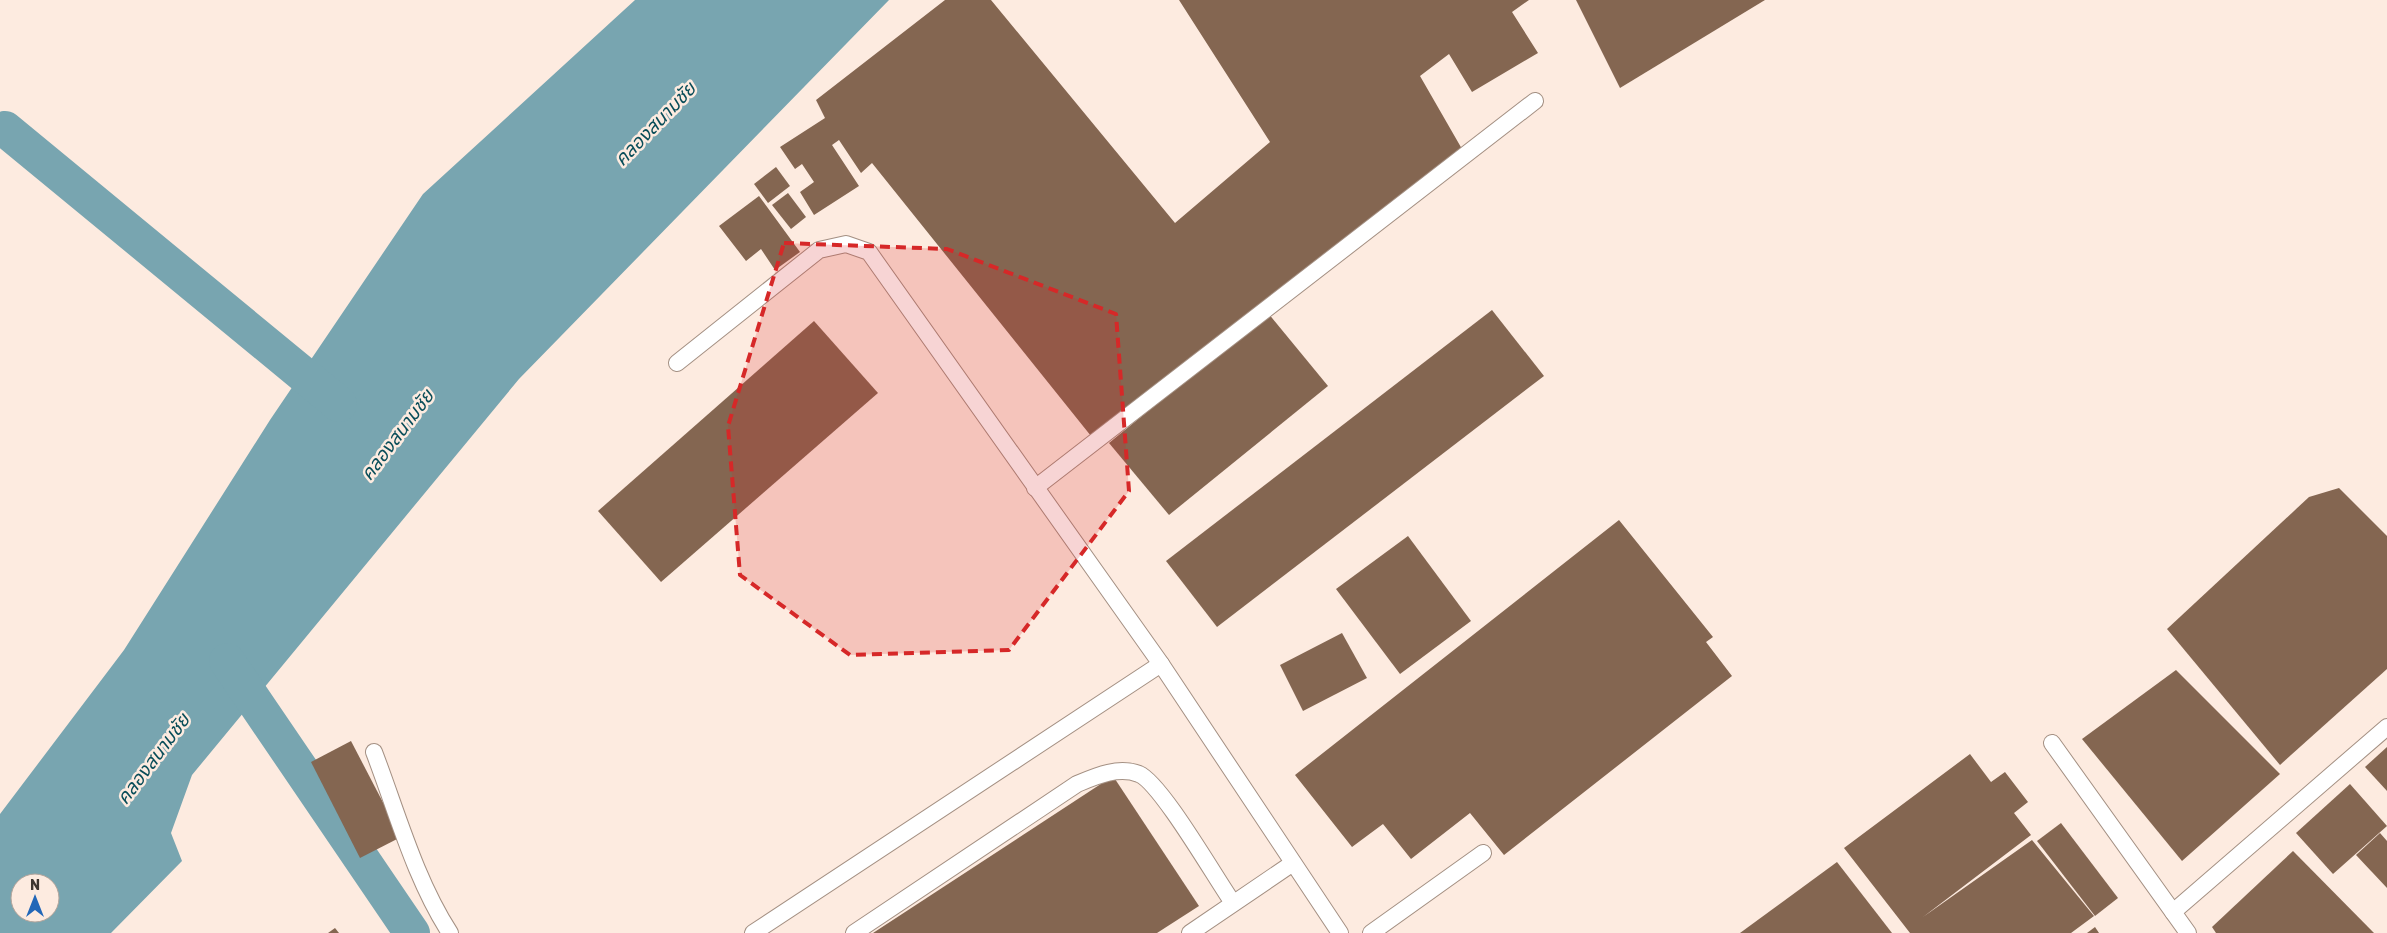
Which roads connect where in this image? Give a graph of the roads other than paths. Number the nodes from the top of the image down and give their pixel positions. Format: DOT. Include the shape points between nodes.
graph roads {
  1 [pos="1536,101"];
  2 [pos="677,363"];
  3 [pos="1035,488"];
  4 [pos="1161,664"];
  5 [pos="2387,727"];
  6 [pos="2052,743"];
  7 [pos="374,752"];
  8 [pos="1483,852"];
  9 [pos="1293,863"];
  10 [pos="1233,903"];
  11 [pos="2173,912"];
  12 [pos="450,933"];
  13 [pos="753,933"];
  14 [pos="854,933"];
  15 [pos="1190,933"];
  16 [pos="1340,933"];
  17 [pos="1371,933"];
  18 [pos="2188,933"];
  1 -- 3 [label="lane"];
  2 -- 3 [label="lane" via="819,250 846,244 869,252"];
  3 -- 4 [label="lane"];
  4 -- 9 [label="lane"];
  4 -- 13 [label="lane"];
  5 -- 11 [label="lane"];
  6 -- 11 [label="lane"];
  7 -- 12 [label="lane" via="416,865 437,913"];
  8 -- 17 [label="lane"];
  9 -- 10 [label="lane"];
  9 -- 16 [label="lane"];
  10 -- 14 [label="lane" via="1158,789 1139,774 1109,771 1077,784"];
  10 -- 15 [label="lane"];
  11 -- 18 [label="lane"];
}
